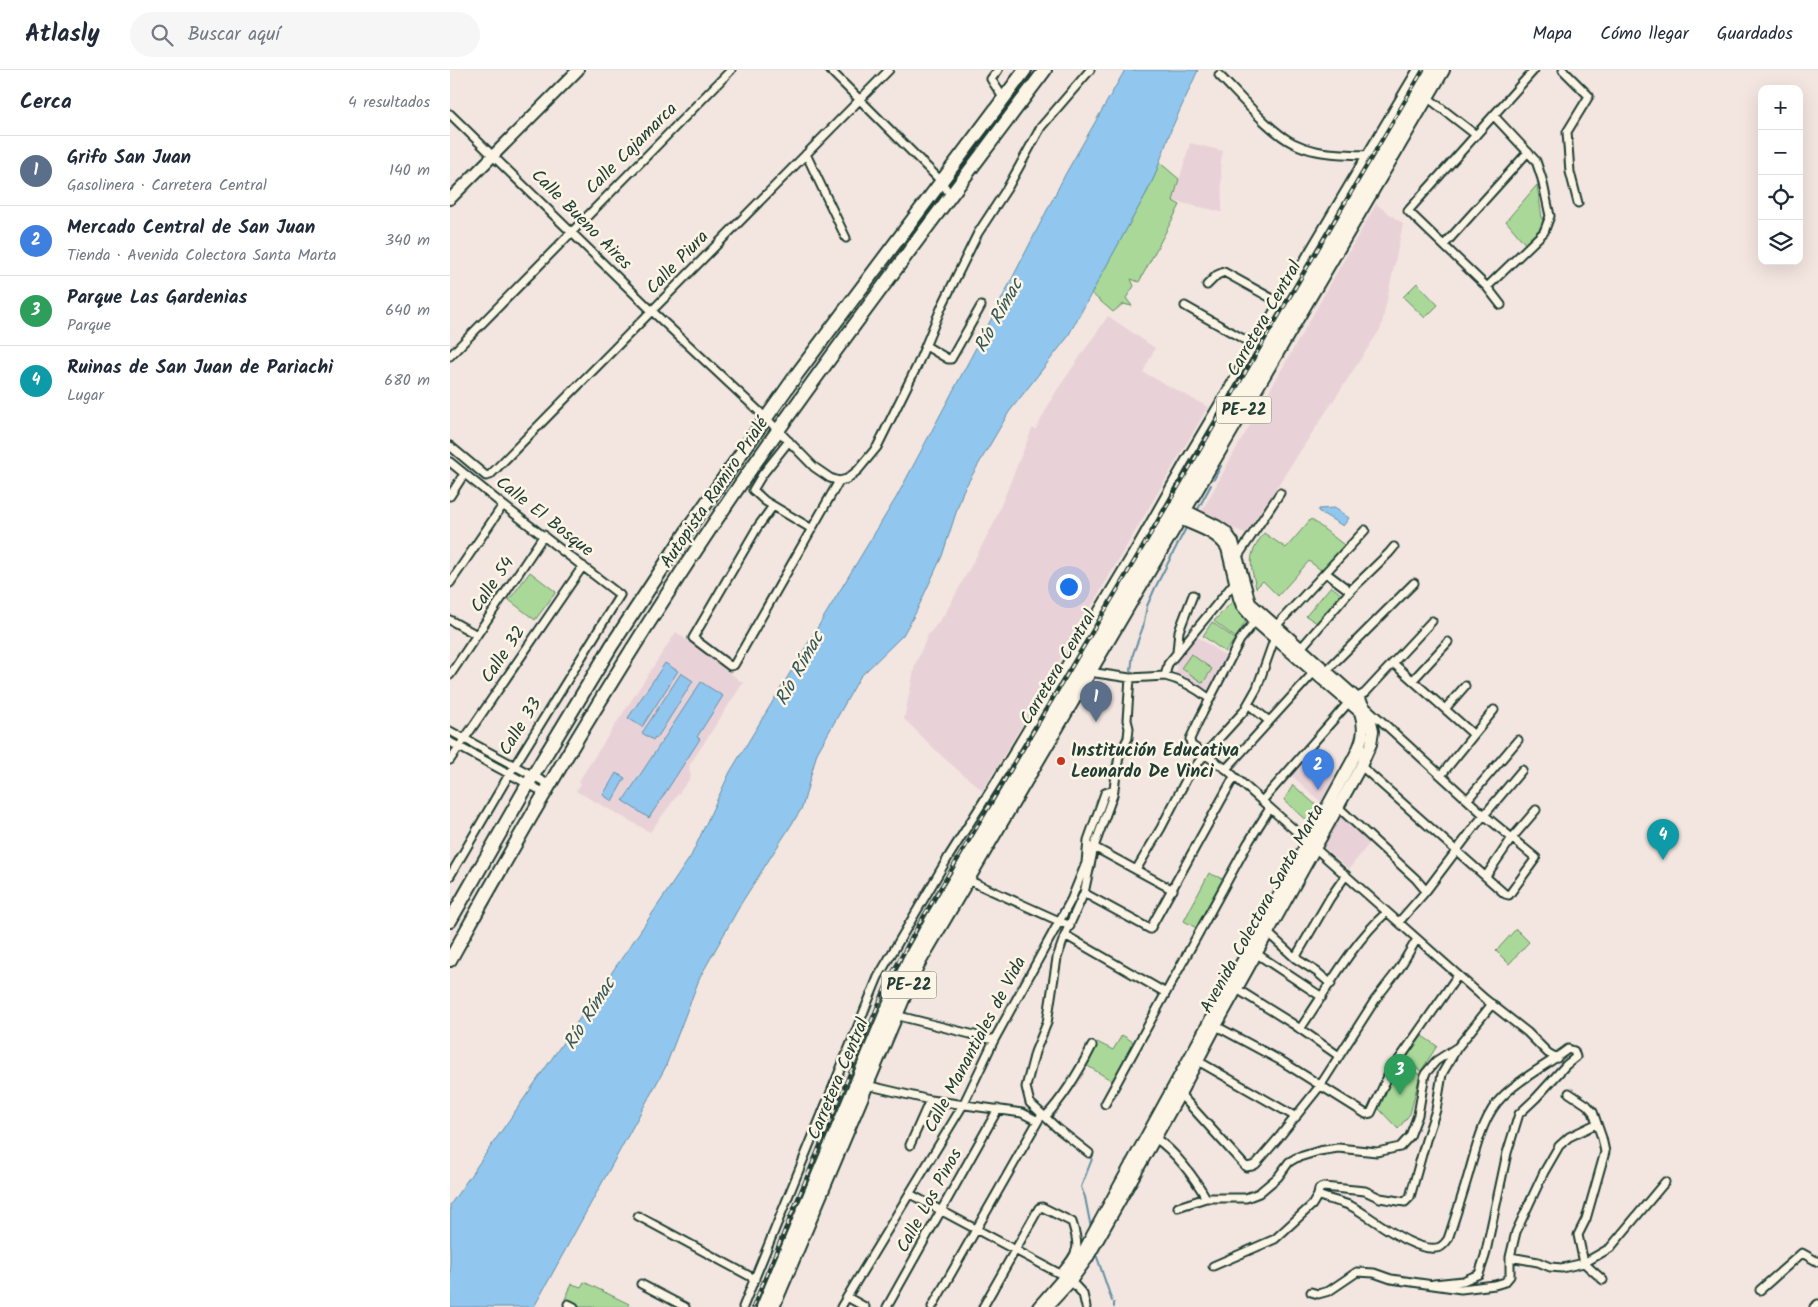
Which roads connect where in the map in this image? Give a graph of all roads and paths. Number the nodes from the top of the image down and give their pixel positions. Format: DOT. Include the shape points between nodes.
graph roads {
  1 [pos="578,70"];
  2 [pos="830,70"];
  3 [pos="889,70"];
  4 [pos="998,70"];
  5 [pos="1025,70"];
  6 [pos="1045,70"];
  7 [pos="1090,70"];
  8 [pos="1417,70"];
  9 [pos="1432,70"];
  10 [pos="1443,70"];
  11 [pos="1534,70"];
  12 [pos="1563,70"];
  13 [pos="728,71"];
  14 [pos="1219,75"];
  15 [pos="1427,97"];
  16 [pos="861,100"];
  17 [pos="1004,100"];
  18 [pos="450,114"];
  19 [pos="1494,116"];
  20 [pos="1476,135"];
  21 [pos="1398,147"];
  22 [pos="1384,151"];
  23 [pos="1528,152"];
  24 [pos="806,154"];
  25 [pos="494,155"];
  26 [pos="1368,156"];
  27 [pos="941,181"];
  28 [pos="951,196"];
  29 [pos="450,199"];
  30 [pos="1578,203"];
  31 [pos="571,233"];
  32 [pos="846,238"];
  33 [pos="1444,245"];
  34 [pos="1207,285"];
  35 [pos="1487,287"];
  36 [pos="1280,303"];
  37 [pos="1501,305"];
  38 [pos="981,306"];
  39 [pos="1186,306"];
  40 [pos="652,311"];
  41 [pos="1254,345"];
  42 [pos="926,346"];
  43 [pos="450,356"];
  44 [pos="1244,400"];
  45 [pos="765,417"];
  46 [pos="778,430"];
  47 [pos="789,441"];
  48 [pos="450,446"];
  49 [pos="450,462"];
  50 [pos="464,474"];
  51 [pos="488,476"];
  52 [pos="839,481"];
  53 [pos="1280,493"];
  54 [pos="450,496"];
  55 [pos="503,505"];
  56 [pos="773,506"];
  57 [pos="1183,514"];
  58 [pos="812,529"];
  59 [pos="1366,530"];
  60 [pos="544,535"];
  61 [pos="1394,547"];
  62 [pos="1238,556"];
  63 [pos="583,566"];
  64 [pos="1326,573"];
  65 [pos="1235,582"];
  66 [pos="450,583"];
  67 [pos="1414,583"];
  68 [pos="1350,591"];
  69 [pos="620,595"];
  70 [pos="1193,596"];
  71 [pos="450,620"];
  72 [pos="1432,620"];
  73 [pos="1255,621"];
  74 [pos="1275,632"];
  75 [pos="477,635"];
  76 [pos="1448,642"];
  77 [pos="1301,648"];
  78 [pos="1177,652"];
  79 [pos="1393,663"];
  80 [pos="1085,670"];
  81 [pos="1327,670"];
  82 [pos="1314,672"];
  83 [pos="450,674"];
  84 [pos="1165,676"];
  85 [pos="1130,678"];
  86 [pos="1413,680"];
  87 [pos="1465,686"];
  88 [pos="1210,699"];
  89 [pos="1357,701"];
  90 [pos="1248,704"];
  91 [pos="1445,709"];
  92 [pos="1494,710"];
  93 [pos="1032,721"];
  94 [pos="1269,721"];
  95 [pos="1044,729"];
  96 [pos="450,730"];
  97 [pos="1473,734"];
  98 [pos="465,738"];
  99 [pos="1518,740"];
  100 [pos="450,742"];
  101 [pos="458,746"];
  102 [pos="1204,754"];
  103 [pos="450,760"];
  104 [pos="515,765"];
  105 [pos="1361,766"];
  106 [pos="1226,770"];
  107 [pos="1522,770"];
  108 [pos="510,773"];
  109 [pos="1442,774"];
  110 [pos="1234,777"];
  111 [pos="531,780"];
  112 [pos="995,783"];
  113 [pos="547,789"];
  114 [pos="1008,790"];
  115 [pos="1114,790"];
  116 [pos="1468,799"];
  117 [pos="1262,802"];
  118 [pos="1338,807"];
  119 [pos="1270,808"];
  120 [pos="1536,810"];
  121 [pos="1484,814"];
  122 [pos="1512,838"];
  123 [pos="1307,840"];
  124 [pos="1094,847"];
  125 [pos="1316,847"];
  126 [pos="1456,852"];
  127 [pos="1136,870"];
  128 [pos="1346,875"];
  129 [pos="450,876"];
  130 [pos="1486,876"];
  131 [pos="968,880"];
  132 [pos="1173,890"];
  133 [pos="1426,891"];
  134 [pos="1084,894"];
  135 [pos="1387,912"];
  136 [pos="450,921"];
  137 [pos="1060,921"];
  138 [pos="1398,922"];
  139 [pos="1070,926"];
  140 [pos="1268,933"];
  141 [pos="1065,935"];
  142 [pos="1418,939"];
  143 [pos="1257,954"];
  144 [pos="1295,958"];
  145 [pos="450,960"];
  146 [pos="1458,975"];
  147 [pos="1331,984"];
  148 [pos="1237,989"];
  149 [pos="1166,993"];
  150 [pos="1322,997"];
  151 [pos="1492,1004"];
  152 [pos="895,1015"];
  153 [pos="1216,1026"];
  154 [pos="1300,1029"];
  155 [pos="994,1040"];
  156 [pos="1092,1046"];
  157 [pos="1457,1048"];
  158 [pos="1339,1056"];
  159 [pos="1557,1058"];
  160 [pos="1198,1061"];
  161 [pos="866,1085"];
  162 [pos="1320,1086"];
  163 [pos="1569,1093"];
  164 [pos="1180,1094"];
  165 [pos="930,1100"];
  166 [pos="1105,1104"];
  167 [pos="963,1105"];
  168 [pos="998,1110"];
  169 [pos="1042,1117"];
  170 [pos="1296,1117"];
  171 [pos="1596,1124"];
  172 [pos="1155,1138"];
  173 [pos="910,1145"];
  174 [pos="1089,1152"];
  175 [pos="1665,1182"];
  176 [pos="910,1194"];
  177 [pos="1318,1195"];
  178 [pos="1206,1198"];
  179 [pos="1178,1207"];
  180 [pos="941,1211"];
  181 [pos="638,1216"];
  182 [pos="977,1230"];
  183 [pos="1016,1251"];
  184 [pos="1510,1257"];
  185 [pos="1818,1262"];
  186 [pos="1584,1263"];
  187 [pos="1213,1266"];
  188 [pos="1065,1278"];
  189 [pos="755,1279"];
  190 [pos="1603,1280"];
  191 [pos="641,1284"];
  192 [pos="1434,1284"];
  193 [pos="1760,1290"];
  194 [pos="1311,1292"];
  195 [pos="847,1297"];
  196 [pos="1818,1304"];
  197 [pos="685,1307"];
  198 [pos="743,1307"];
  199 [pos="763,1307"];
  200 [pos="774,1307"];
  201 [pos="841,1307"];
  202 [pos="865,1307"];
  203 [pos="887,1307"];
  204 [pos="932,1307"];
  205 [pos="983,1307"];
  206 [pos="1038,1307"];
  207 [pos="1047,1307"];
  208 [pos="1086,1307"];
  209 [pos="1814,1307"];
  1 -- 25 [label="street"];
  2 -- 16 [label="street"];
  3 -- 16 [label="street, Calle Piura"];
  4 -- 17 [label="street" via="991,79"];
  5 -- 17 [label="highway, Autopista Ramiro Prialé"];
  6 -- 28 [label="highway, Autopista Ramiro Prialé"];
  7 -- 42 [label="street" via="1041,127 1008,187 982,225"];
  8 -- 26 [label="street"];
  9 -- 22 [label="highway, Carretera Central / PE-22"];
  10 -- 15 [label="highway, Carretera Central / PE-22"];
  11 -- 19 [label="street"];
  12 -- 30 [label="street" via="1589,96 1567,132 1570,172"];
  13 -- 31 [label="street, Calle Cajamarca"];
  14 -- 26 [label="street" via="1271,127 1291,142 1324,153"];
  15 -- 20 [label="street"];
  15 -- 21 [label="highway, Carretera Central / PE-22"];
  16 -- 24 [label="street, Calle Piura"];
  16 -- 27 [label="street"];
  17 -- 27 [label="highway, Autopista Ramiro Prialé"];
  18 -- 25 [label="street, Calle Bueno Aires"];
  19 -- 20 [label="street"];
  19 -- 23 [label="street"];
  20 -- 33 [label="street" via="1408,211"];
  21 -- 22 [label="street"];
  21 -- 44 [label="highway, Carretera Central / PE-22"];
  22 -- 26 [label="street"];
  22 -- 44 [label="highway, Carretera Central / PE-22"];
  23 -- 33 [label="street"];
  23 -- 35 [label="street" via="1536,161 1542,179 1550,216 1548,225"];
  24 -- 32 [label="street"];
  24 -- 40 [label="street, Calle Piura"];
  25 -- 29 [label="street"];
  25 -- 31 [label="street, Calle Bueno Aires"];
  26 -- 36 [label="street"];
  27 -- 28 [label="street"];
  27 -- 45 [label="highway, Autopista Ramiro Prialé"];
  28 -- 46 [label="highway, Autopista Ramiro Prialé"];
  31 -- 40 [label="street, Calle Bueno Aires"];
  31 -- 43 [label="street, Calle Cajamarca"];
  33 -- 35 [label="street"];
  34 -- 36 [label="street" via="1224,272"];
  35 -- 37 [label="street"];
  36 -- 41 [label="street"];
  38 -- 42 [label="street" via="951,359"];
  39 -- 41 [label="street"];
  40 -- 45 [label="street, Calle Bueno Aires"];
  40 -- 51 [label="street, Calle Piura"];
  41 -- 93 [label="street"];
  42 -- 52 [label="street" via="877,447 847,480"];
  44 -- 57 [label="highway, Carretera Central / PE-22"];
  44 -- 80 [label="highway, Carretera Central / PE-22"];
  45 -- 46 [label="street, Calle Bueno Aires"];
  45 -- 111 [label="highway, Autopista Ramiro Prialé" via="618,637"];
  46 -- 47 [label="street, Calle Bueno Aires"];
  46 -- 113 [label="highway, Autopista Ramiro Prialé" via="607,689"];
  47 -- 52 [label="street, Calle Bueno Aires" via="821,473"];
  47 -- 56 [label="street" via="753,490"];
  48 -- 51 [label="street, Calle El Bosque"];
  49 -- 50 [label="street, Calle El Bosque"];
  50 -- 54 [label="street"];
  50 -- 55 [label="street, Calle El Bosque"];
  52 -- 58 [label="street"];
  53 -- 62 [label="street"];
  55 -- 60 [label="street, Calle El Bosque"];
  55 -- 66 [label="street"];
  56 -- 58 [label="street"];
  56 -- 58 [label="street" via="693,638 730,666 734,665"];
  57 -- 62 [label="street, Avenida Colectora Santa Marta" via="1226,532"];
  57 -- 65 [label="street, Avenida Colectora Santa Marta" via="1223,542"];
  57 -- 80 [label="highway, Carretera Central / PE-22"];
  59 -- 64 [label="street"];
  60 -- 63 [label="street, Calle El Bosque"];
  60 -- 75 [label="street, Calle 54"];
  61 -- 68 [label="street"];
  62 -- 74 [label="street, Avenida Colectora Santa Marta" via="1250,603"];
  63 -- 69 [label="street, Calle El Bosque"];
  63 -- 98 [label="street, Calle 32"];
  64 -- 68 [label="street"];
  64 -- 74 [label="street"];
  65 -- 73 [label="street, Avenida Colectora Santa Marta" via="1242,606"];
  65 -- 78 [label="street"];
  67 -- 81 [label="street"];
  68 -- 77 [label="street"];
  69 -- 104 [label="street, Calle 33"];
  70 -- 78 [label="street" via="1179,630"];
  71 -- 75 [label="street"];
  72 -- 79 [label="street"];
  73 -- 74 [label="street, Avenida Colectora Santa Marta"];
  73 -- 88 [label="street" via="1240,640"];
  74 -- 77 [label="street, Avenida Colectora Santa Marta"];
  74 -- 82 [label="street, Avenida Colectora Santa Marta"];
  74 -- 90 [label="street" via="1257,688"];
  75 -- 83 [label="street, Calle 54"];
  76 -- 86 [label="street"];
  77 -- 81 [label="street, Avenida Colectora Santa Marta"];
  78 -- 84 [label="street" via="1168,664"];
  79 -- 86 [label="street"];
  79 -- 89 [label="street"];
  80 -- 85 [label="street"];
  80 -- 95 [label="highway, Carretera Central / PE-22"];
  80 -- 131 [label="highway, Carretera Central / PE-22"];
  81 -- 89 [label="street, Avenida Colectora Santa Marta"];
  82 -- 89 [label="street, Avenida Colectora Santa Marta"];
  82 -- 94 [label="street"];
  84 -- 85 [label="street"];
  84 -- 88 [label="street" via="1194,687"];
  85 -- 115 [label="street" via="1128,738 1120,756"];
  86 -- 91 [label="street"];
  87 -- 91 [label="street"];
  88 -- 102 [label="street" via="1190,739 1191,745"];
  89 -- 105 [label="street, Avenida Colectora Santa Marta" via="1371,721 1373,731"];
  89 -- 109 [label="street"];
  89 -- 117 [label="street"];
  89 -- 123 [label="street, Avenida Colectora Santa Marta" via="1364,732 1362,743"];
  90 -- 94 [label="street"];
  90 -- 102 [label="street"];
  91 -- 97 [label="street"];
  92 -- 97 [label="street"];
  93 -- 95 [label="street"];
  93 -- 112 [label="street"];
  94 -- 106 [label="street"];
  95 -- 114 [label="highway, Carretera Central / PE-22"];
  96 -- 98 [label="street"];
  97 -- 109 [label="street"];
  98 -- 101 [label="street, Calle 32"];
  98 -- 104 [label="street"];
  99 -- 116 [label="street"];
  100 -- 101 [label="street"];
  101 -- 103 [label="street, Calle 32"];
  101 -- 108 [label="street"];
  102 -- 106 [label="street"];
  102 -- 127 [label="street" via="1187,778"];
  104 -- 108 [label="street, Calle 33"];
  104 -- 111 [label="street"];
  105 -- 118 [label="street, Avenida Colectora Santa Marta"];
  105 -- 126 [label="street"];
  106 -- 110 [label="street"];
  107 -- 121 [label="street"];
  108 -- 111 [label="street"];
  108 -- 129 [label="street, Calle 33"];
  109 -- 116 [label="street"];
  110 -- 117 [label="street"];
  110 -- 132 [label="street"];
  111 -- 113 [label="street"];
  111 -- 136 [label="highway, Autopista Ramiro Prialé"];
  112 -- 114 [label="street"];
  112 -- 189 [label="street" via="878,977"];
  113 -- 145 [label="highway, Autopista Ramiro Prialé"];
  114 -- 199 [label="highway, Carretera Central / PE-22" via="909,960"];
  115 -- 124 [label="street"];
  115 -- 137 [label="street, Calle Manantiales de Vida" via="1105,793 1088,840 1086,863"];
  116 -- 121 [label="street"];
  117 -- 119 [label="street"];
  118 -- 125 [label="street, Avenida Colectora Santa Marta"];
  118 -- 133 [label="street"];
  119 -- 123 [label="street"];
  119 -- 149 [label="street"];
  120 -- 122 [label="street"];
  121 -- 122 [label="street"];
  121 -- 126 [label="street"];
  122 -- 130 [label="street"];
  122 -- 130 [label="street" via="1536,858 1509,895"];
  123 -- 125 [label="street"];
  123 -- 188 [label="street, Avenida Colectora Santa Marta" via="1099,1222"];
  124 -- 127 [label="street"];
  124 -- 134 [label="street"];
  125 -- 128 [label="street"];
  125 -- 140 [label="street, Avenida Colectora Santa Marta"];
  126 -- 130 [label="street"];
  126 -- 133 [label="street"];
  127 -- 132 [label="street"];
  128 -- 135 [label="street"];
  128 -- 144 [label="street"];
  131 -- 137 [label="street"];
  131 -- 152 [label="highway, Carretera Central / PE-22" via="917,966"];
  132 -- 134 [label="street" via="1150,929"];
  133 -- 138 [label="street"];
  134 -- 139 [label="street"];
  135 -- 138 [label="street"];
  135 -- 147 [label="street" via="1374,923"];
  137 -- 139 [label="street"];
  137 -- 155 [label="street, Calle Manantiales de Vida"];
  138 -- 142 [label="street"];
  139 -- 141 [label="street"];
  140 -- 143 [label="street, Avenida Colectora Santa Marta"];
  140 -- 144 [label="street"];
  141 -- 149 [label="street"];
  141 -- 169 [label="street" via="1055,966 1047,1023 1026,1086 1030,1103"];
  142 -- 146 [label="street"];
  142 -- 158 [label="street"];
  143 -- 148 [label="street, Avenida Colectora Santa Marta"];
  143 -- 150 [label="street"];
  144 -- 147 [label="street"];
  146 -- 151 [label="street"];
  146 -- 162 [label="street" via="1389,1074 1371,1113 1366,1114"];
  147 -- 150 [label="street"];
  148 -- 153 [label="street, Avenida Colectora Santa Marta"];
  148 -- 154 [label="street"];
  149 -- 166 [label="street"];
  150 -- 154 [label="street"];
  151 -- 157 [label="street"];
  151 -- 159 [label="street" via="1548,1054"];
  152 -- 155 [label="street"];
  152 -- 161 [label="highway, Carretera Central / PE-22"];
  153 -- 160 [label="street, Avenida Colectora Santa Marta"];
  153 -- 162 [label="street"];
  154 -- 158 [label="street"];
  155 -- 167 [label="street, Calle Manantiales de Vida"];
  156 -- 169 [label="street" via="1070,1086"];
  157 -- 177 [label="street" via="1442,1074 1436,1110 1410,1197 1405,1202 1380,1198 1365,1191 1323,1187"];
  157 -- 178 [label="street" via="1436,1061 1425,1074 1418,1115 1410,1136 1400,1147 1384,1152 1338,1148 1319,1151 1288,1162 1278,1177 1259,1193 1246,1198"];
  158 -- 162 [label="street"];
  159 -- 177 [label="street" via="1514,1086 1493,1109 1484,1126 1448,1239 1439,1248 1414,1244 1352,1206"];
  159 -- 192 [label="street" via="1568,1049 1576,1054 1519,1114 1478,1274 1463,1281"];
  160 -- 164 [label="street, Avenida Colectora Santa Marta"];
  160 -- 170 [label="street"];
  161 -- 165 [label="street"];
  161 -- 200 [label="highway, Carretera Central / PE-22"];
  162 -- 170 [label="street"];
  163 -- 171 [label="street" via="1593,1112"];
  164 -- 170 [label="street" via="1246,1167 1256,1164"];
  164 -- 172 [label="street, Avenida Colectora Santa Marta"];
  165 -- 167 [label="street"];
  165 -- 173 [label="street"];
  167 -- 168 [label="street"];
  167 -- 176 [label="street, Calle Manantiales de Vida"];
  168 -- 169 [label="street"];
  168 -- 180 [label="street, Calle Los Pinos"];
  169 -- 174 [label="street"];
  169 -- 182 [label="street"];
  171 -- 184 [label="street" via="1559,1146 1522,1218"];
  171 -- 186 [label="street" via="1605,1152 1586,1219 1578,1235"];
  172 -- 178 [label="street" via="1199,1185"];
  172 -- 188 [label="street, Avenida Colectora Santa Marta" via="1087,1259"];
  175 -- 186 [label="street" via="1610,1248"];
  176 -- 180 [label="street"];
  176 -- 195 [label="street, Calle Manantiales de Vida"];
  177 -- 187 [label="street" via="1312,1205 1275,1238"];
  178 -- 179 [label="street"];
  180 -- 182 [label="street"];
  180 -- 203 [label="street, Calle Los Pinos"];
  181 -- 189 [label="street"];
  182 -- 183 [label="street"];
  182 -- 204 [label="street"];
  183 -- 188 [label="street"];
  183 -- 188 [label="street" via="1040,1208 1072,1222 1077,1251"];
  183 -- 205 [label="street"];
  184 -- 186 [label="street" via="1562,1268"];
  184 -- 192 [label="street" via="1510,1276 1505,1282 1460,1289"];
  185 -- 193 [label="street" via="1802,1253"];
  186 -- 190 [label="street"];
  188 -- 206 [label="street, Avenida Colectora Santa Marta"];
  188 -- 207 [label="street, Avenida Colectora Santa Marta"];
  188 -- 208 [label="street" via="1083,1294"];
  189 -- 198 [label="street"];
  191 -- 197 [label="street"];
  192 -- 194 [label="street" via="1357,1272 1329,1291"];
  195 -- 201 [label="street, Calle Manantiales de Vida"];
  195 -- 202 [label="street"];
  196 -- 209 [label="street"];
}
